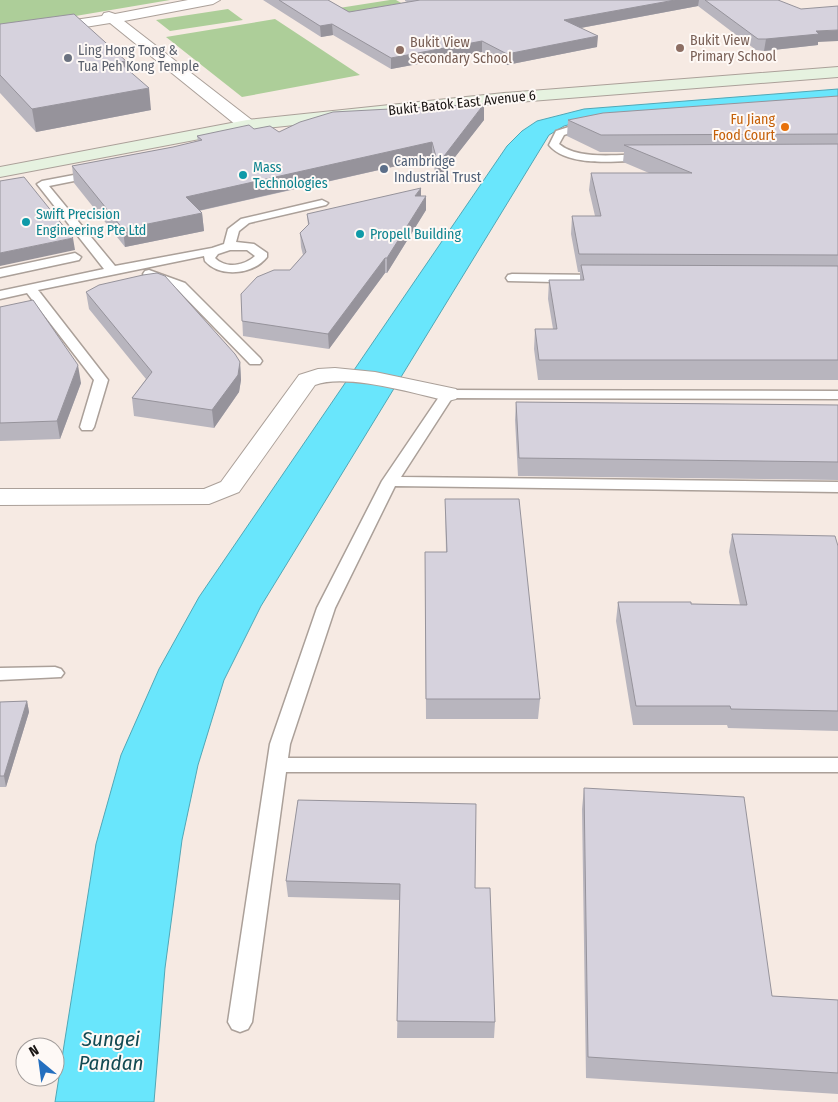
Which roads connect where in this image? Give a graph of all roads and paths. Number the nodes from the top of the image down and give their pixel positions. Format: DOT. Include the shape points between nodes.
graph roads {
  1 [pos="194,0"];
  2 [pos="213,0"];
  3 [pos="104,19"];
  4 [pos="0,26"];
  5 [pos="0,30"];
  6 [pos="838,64"];
  7 [pos="838,72"];
  8 [pos="232,122"];
  9 [pos="596,123"];
  10 [pos="660,157"];
  11 [pos="0,159"];
  12 [pos="0,172"];
  13 [pos="104,172"];
  14 [pos="322,203"];
  15 [pos="229,246"];
  16 [pos="214,251"];
  17 [pos="75,257"];
  18 [pos="137,265"];
  19 [pos="111,270"];
  20 [pos="0,273"];
  21 [pos="512,278"];
  22 [pos="611,279"];
  23 [pos="30,288"];
  24 [pos="1,294"];
  25 [pos="255,361"];
  26 [pos="448,394"];
  27 [pos="838,396"];
  28 [pos="87,426"];
  29 [pos="390,481"];
  30 [pos="838,487"];
  31 [pos="0,497"];
  32 [pos="55,673"];
  33 [pos="0,674"];
  34 [pos="277,764"];
  35 [pos="838,765"];
  36 [pos="240,1022"];
  1 -- 3 [label="street"];
  2 -- 3 [label="street"];
  3 -- 4 [label="street"];
  3 -- 5 [label="street" via="34,30"];
  3 -- 8 [label="street" via="162,76"];
  6 -- 8 [label="main road, Bukit Batok East Avenue 6" via="385,101"];
  7 -- 8 [label="main road, Bukit Batok East Avenue 6"];
  8 -- 11 [label="main road, Bukit Batok East Avenue 6"];
  8 -- 12 [label="main road, Bukit Batok East Avenue 6"];
  9 -- 10 [label="lane" via="560,133 554,145 557,150 584,157"];
  13 -- 19 [label="lane" via="42,184"];
  14 -- 15 [label="lane" via="245,221 234,229"];
  15 -- 16 [label="lane"];
  15 -- 16 [label="lane" via="250,246 261,253 261,257 248,266 224,267 212,263 209,258"];
  16 -- 18 [label="lane"];
  17 -- 20 [label="lane"];
  18 -- 19 [label="lane"];
  18 -- 25 [label="lane" via="152,277 181,286"];
  19 -- 23 [label="lane"];
  21 -- 22 [label="lane"];
  23 -- 24 [label="lane"];
  23 -- 28 [label="lane" via="101,380"];
  26 -- 27 [label="lane"];
  26 -- 29 [label="lane"];
  26 -- 31 [label="street" via="348,375 320,375 307,380 230,487 220,492 196,497"];
  29 -- 30 [label="lane"];
  29 -- 34 [label="lane" via="326,608 280,744"];
  32 -- 33 [label="lane"];
  34 -- 35 [label="lane"];
  34 -- 36 [label="lane"];
}
